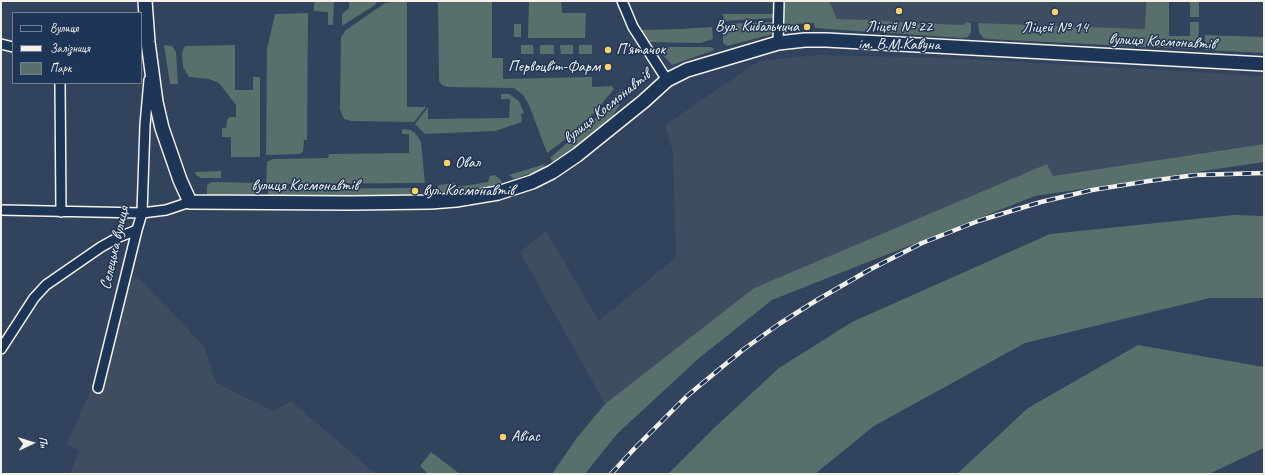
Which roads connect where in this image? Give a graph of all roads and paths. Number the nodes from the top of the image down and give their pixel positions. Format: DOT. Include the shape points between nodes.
graph roads {
  1 [pos="145,1"];
  2 [pos="622,1"];
  3 [pos="778,1"];
  4 [pos="145,43"];
  5 [pos="778,43"];
  6 [pos="1,44"];
  7 [pos="12,47"];
  8 [pos="1264,64"];
  9 [pos="667,80"];
  10 [pos="60,84"];
  11 [pos="190,202"];
  12 [pos="1,210"];
  13 [pos="61,212"];
  14 [pos="142,213"];
  15 [pos="137,230"];
  16 [pos="1,349"];
  17 [pos="98,388"];
  1 -- 4 [label="street, Селецька вулиця"];
  2 -- 9 [label="street" via="633,27"];
  3 -- 5 [label="street"];
  4 -- 11 [label="street, Селецька вулиця" via="162,128"];
  4 -- 14 [label="street, Селецька вулиця" via="149,68"];
  5 -- 8 [label="street, вулиця Космонавтів" via="826,40"];
  5 -- 9 [label="street, вулиця Космонавтів" via="687,70"];
  6 -- 7 [label="street"];
  9 -- 11 [label="street, вулиця Космонавтів" via="577,155 552,172 532,182 498,193 431,202"];
  10 -- 13 [label="street"];
  11 -- 14 [label="street" via="166,210"];
  12 -- 13 [label="street"];
  13 -- 14 [label="street"];
  14 -- 15 [label="street, Селецька вулиця"];
  15 -- 16 [label="street" via="101,247 46,285 34,298"];
  15 -- 17 [label="street, Селецька вулиця"];
}
